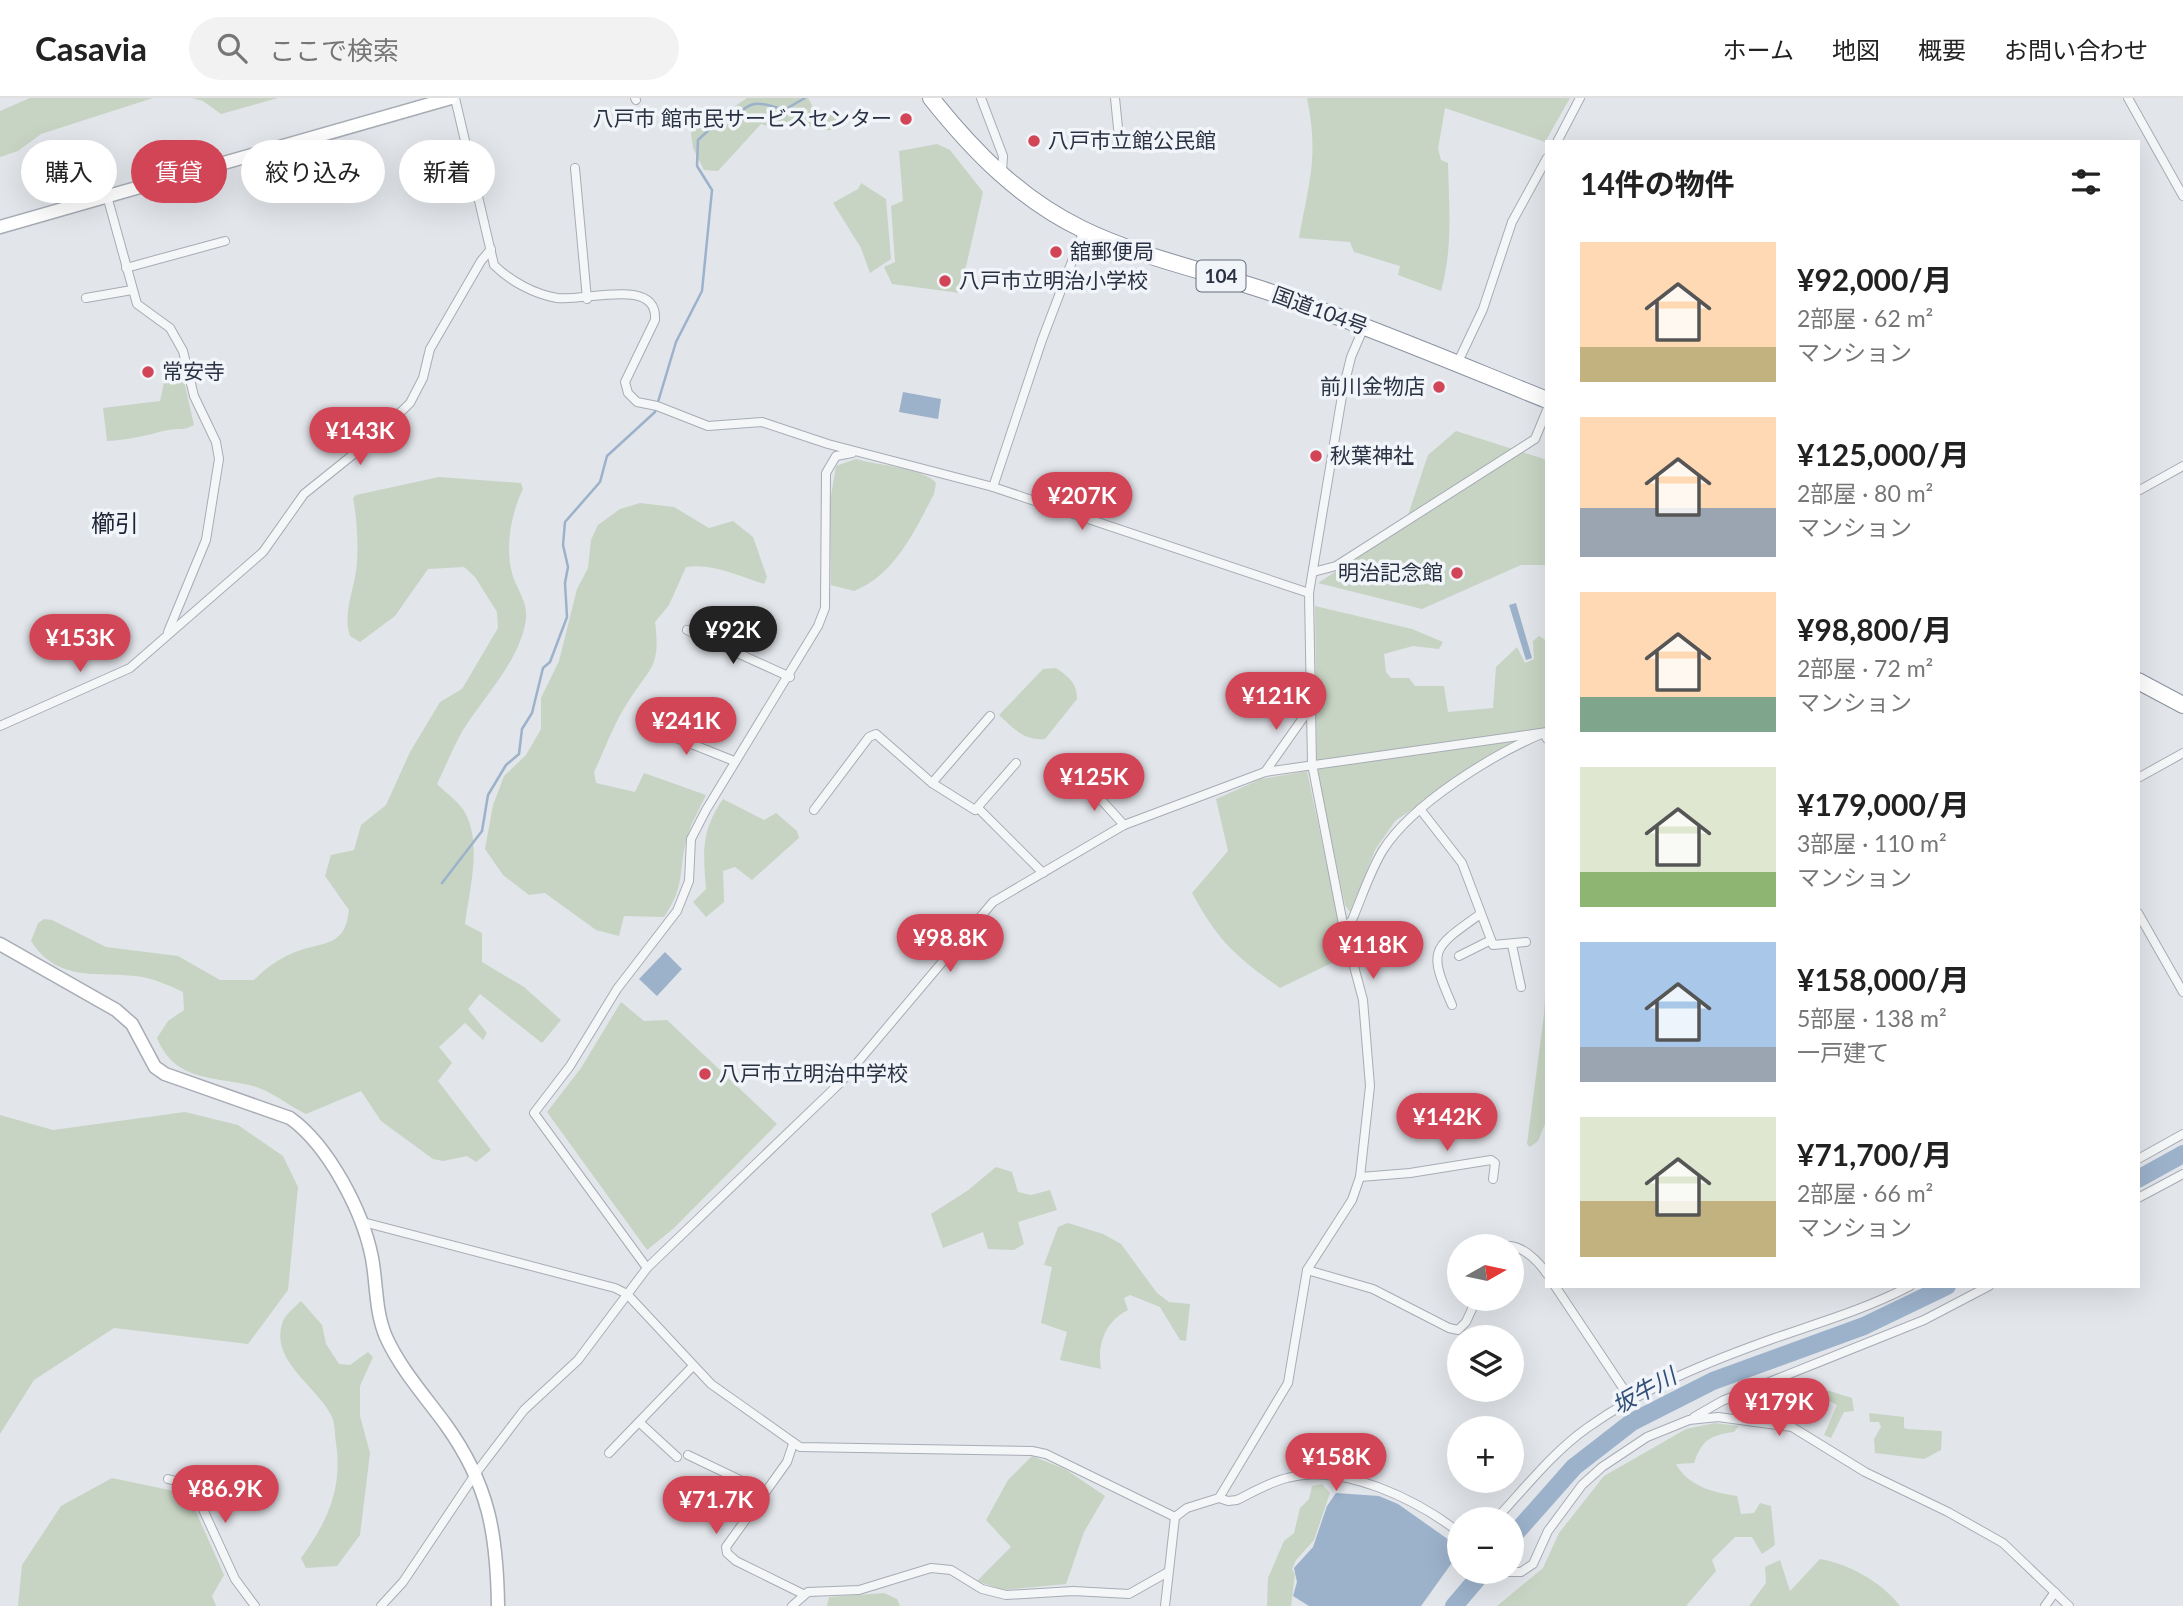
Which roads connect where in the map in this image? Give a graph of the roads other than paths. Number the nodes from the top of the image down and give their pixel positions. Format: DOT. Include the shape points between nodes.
graph roads {
  1 [pos="453,98"];
  2 [pos="931,98"];
  3 [pos="981,98"];
  4 [pos="1115,98"];
  5 [pos="1580,98"];
  6 [pos="2128,98"];
  7 [pos="1118,128"];
  8 [pos="1558,140"];
  9 [pos="1545,162"];
  10 [pos="575,169"];
  11 [pos="1002,176"];
  12 [pos="117,193"];
  13 [pos="2183,196"];
  14 [pos="83,203"];
  15 [pos="109,203"];
  16 [pos="0,227"];
  17 [pos="1084,230"];
  18 [pos="225,241"];
  19 [pos="491,249"];
  20 [pos="126,268"];
  21 [pos="131,289"];
  22 [pos="86,298"];
  23 [pos="587,299"];
  24 [pos="1364,327"];
  25 [pos="1457,364"];
  26 [pos="1545,399"];
  27 [pos="1545,415"];
  28 [pos="860,453"];
  29 [pos="2183,466"];
  30 [pos="993,487"];
  31 [pos="2140,490"];
  32 [pos="1313,572"];
  33 [pos="1309,593"];
  34 [pos="687,629"];
  35 [pos="167,635"];
  36 [pos="790,677"];
  37 [pos="2140,682"];
  38 [pos="2183,705"];
  39 [pos="1310,708"];
  40 [pos="990,716"];
  41 [pos="0,726"];
  42 [pos="649,727"];
  43 [pos="1545,735"];
  44 [pos="1545,735"];
  45 [pos="2183,753"];
  46 [pos="734,761"];
  47 [pos="1016,763"];
  48 [pos="1312,764"];
  49 [pos="1265,772"];
  50 [pos="2140,777"];
  51 [pos="932,783"];
  52 [pos="1086,783"];
  53 [pos="978,808"];
  54 [pos="1420,809"];
  55 [pos="814,810"];
  56 [pos="1124,825"];
  57 [pos="1043,873"];
  58 [pos="1479,915"];
  59 [pos="2140,917"];
  60 [pos="1344,929"];
  61 [pos="1491,940"];
  62 [pos="1526,942"];
  63 [pos="0,944"];
  64 [pos="1512,945"];
  65 [pos="1459,956"];
  66 [pos="1521,987"];
  67 [pos="2183,992"];
  68 [pos="1451,1005"];
  69 [pos="2183,1134"];
  70 [pos="2140,1158"];
  71 [pos="2183,1174"];
  72 [pos="1360,1177"];
  73 [pos="1493,1179"];
  74 [pos="2140,1197"];
  75 [pos="363,1222"];
  76 [pos="1524,1251"];
  77 [pos="647,1268"];
  78 [pos="1307,1270"];
  79 [pos="1545,1271"];
  80 [pos="1556,1288"];
  81 [pos="1906,1288"];
  82 [pos="1972,1290"];
  83 [pos="626,1294"];
  84 [pos="1471,1311"];
  85 [pos="692,1367"];
  86 [pos="1631,1400"];
  87 [pos="1689,1420"];
  88 [pos="639,1422"];
  89 [pos="793,1444"];
  90 [pos="609,1453"];
  91 [pos="688,1455"];
  92 [pos="677,1457"];
  93 [pos="476,1473"];
  94 [pos="168,1479"];
  95 [pos="765,1492"];
  96 [pos="1219,1498"];
  97 [pos="1507,1507"];
  98 [pos="1175,1517"];
  99 [pos="1447,1525"];
  100 [pos="1524,1570"];
  101 [pos="1168,1572"];
  102 [pos="2055,1592"];
  103 [pos="803,1594"];
  104 [pos="255,1606"];
  105 [pos="381,1606"];
  106 [pos="498,1606"];
  107 [pos="792,1606"];
  108 [pos="1165,1606"];
  109 [pos="2045,1606"];
  110 [pos="2069,1606"];
  1 -- 12 [label="street"];
  1 -- 19 [label="street"];
  2 -- 11 [label="highway, 国道104号 / 104"];
  3 -- 11 [label="street" via="1003,156"];
  4 -- 7 [label="street"];
  5 -- 8 [label="street"];
  6 -- 13 [label="street"];
  9 -- 25 [label="street" via="1512,222 1483,309"];
  10 -- 23 [label="street"];
  11 -- 17 [label="highway, 国道104号 / 104"];
  14 -- 16 [label="street"];
  15 -- 20 [label="street"];
  17 -- 24 [label="highway, 国道104号 / 104"];
  17 -- 30 [label="street"];
  18 -- 20 [label="street"];
  19 -- 23 [label="street" via="494,265 507,278 555,298"];
  19 -- 35 [label="street" via="430,349 423,378 410,403 304,494 263,552"];
  20 -- 21 [label="street"];
  21 -- 22 [label="street"];
  21 -- 35 [label="street" via="137,304 170,328 183,351 194,396 219,459 206,540"];
  23 -- 28 [label="street" via="642,295 656,311 625,383 637,401 708,426 762,422"];
  24 -- 25 [label="highway, 国道104号 / 104"];
  24 -- 32 [label="street" via="1343,390"];
  25 -- 26 [label="highway, 国道104号 / 104"];
  27 -- 32 [label="street" via="1535,439 1336,566"];
  28 -- 30 [label="street"];
  28 -- 36 [label="street" via="836,456 826,474 825,608"];
  29 -- 31 [label="street"];
  30 -- 33 [label="street"];
  32 -- 33 [label="street"];
  33 -- 39 [label="street"];
  34 -- 36 [label="street"];
  35 -- 41 [label="street" via="130,668"];
  36 -- 46 [label="street"];
  37 -- 38 [label="highway"];
  39 -- 48 [label="street"];
  39 -- 49 [label="street"];
  40 -- 51 [label="street"];
  42 -- 46 [label="street"];
  43 -- 48 [label="street"];
  44 -- 54 [label="street" via="1510,747"];
  45 -- 50 [label="street"];
  46 -- 77 [label="street" via="691,839 689,881 677,911 617,989 570,1066 534,1113"];
  47 -- 53 [label="street"];
  48 -- 49 [label="street"];
  48 -- 60 [label="street"];
  49 -- 56 [label="street"];
  51 -- 53 [label="street" via="969,809"];
  51 -- 55 [label="street" via="876,734 869,737"];
  52 -- 56 [label="street"];
  53 -- 57 [label="street"];
  54 -- 58 [label="street" via="1462,863 1472,882"];
  54 -- 60 [label="street" via="1403,822 1382,852"];
  56 -- 57 [label="street"];
  57 -- 77 [label="street" via="993,902 841,1082"];
  58 -- 61 [label="street"];
  58 -- 68 [label="street" via="1446,939 1437,953 1438,973"];
  59 -- 67 [label="street"];
  60 -- 72 [label="street" via="1363,1000 1370,1066"];
  61 -- 64 [label="street" via="1497,947"];
  61 -- 65 [label="street"];
  62 -- 64 [label="street"];
  63 -- 75 [label="street" via="116,1010 132,1024 155,1068 278,1113 306,1129"];
  64 -- 66 [label="street"];
  69 -- 70 [label="street"];
  71 -- 74 [label="street"];
  72 -- 73 [label="street" via="1491,1160"];
  72 -- 78 [label="street" via="1343,1216"];
  75 -- 83 [label="street" via="552,1269"];
  75 -- 93 [label="street" via="384,1333 397,1360"];
  76 -- 79 [label="street"];
  77 -- 83 [label="street"];
  78 -- 84 [label="street" via="1373,1289 1449,1328 1458,1329"];
  78 -- 96 [label="street" via="1288,1383"];
  80 -- 86 [label="street"];
  81 -- 86 [label="street"];
  82 -- 87 [label="street" via="1912,1325 1723,1401"];
  83 -- 85 [label="street"];
  83 -- 93 [label="street" via="578,1360 524,1410"];
  85 -- 88 [label="street"];
  85 -- 89 [label="street"];
  86 -- 97 [label="street" via="1559,1452"];
  87 -- 100 [label="street" via="1647,1437 1602,1467 1548,1531 1533,1564"];
  87 -- 102 [label="street" via="1718,1417 1792,1427 1865,1472 1994,1538"];
  88 -- 90 [label="street"];
  88 -- 92 [label="street"];
  89 -- 95 [label="street" via="787,1462"];
  89 -- 98 [label="street" via="808,1449 1032,1451"];
  91 -- 95 [label="street"];
  93 -- 105 [label="street" via="403,1582"];
  93 -- 106 [label="street" via="491,1518"];
  94 -- 104 [label="street" via="183,1483 201,1505 235,1579"];
  95 -- 103 [label="street" via="729,1542 727,1553"];
  96 -- 98 [label="street" via="1187,1508"];
  96 -- 99 [label="street" via="1237,1500 1295,1476 1340,1479 1383,1488"];
  98 -- 101 [label="street"];
  101 -- 103 [label="street" via="1136,1592 1120,1595 1073,1591 997,1595 943,1568 859,1590"];
  101 -- 108 [label="street"];
  102 -- 109 [label="street"];
  102 -- 110 [label="street"];
  103 -- 107 [label="street"];
}
